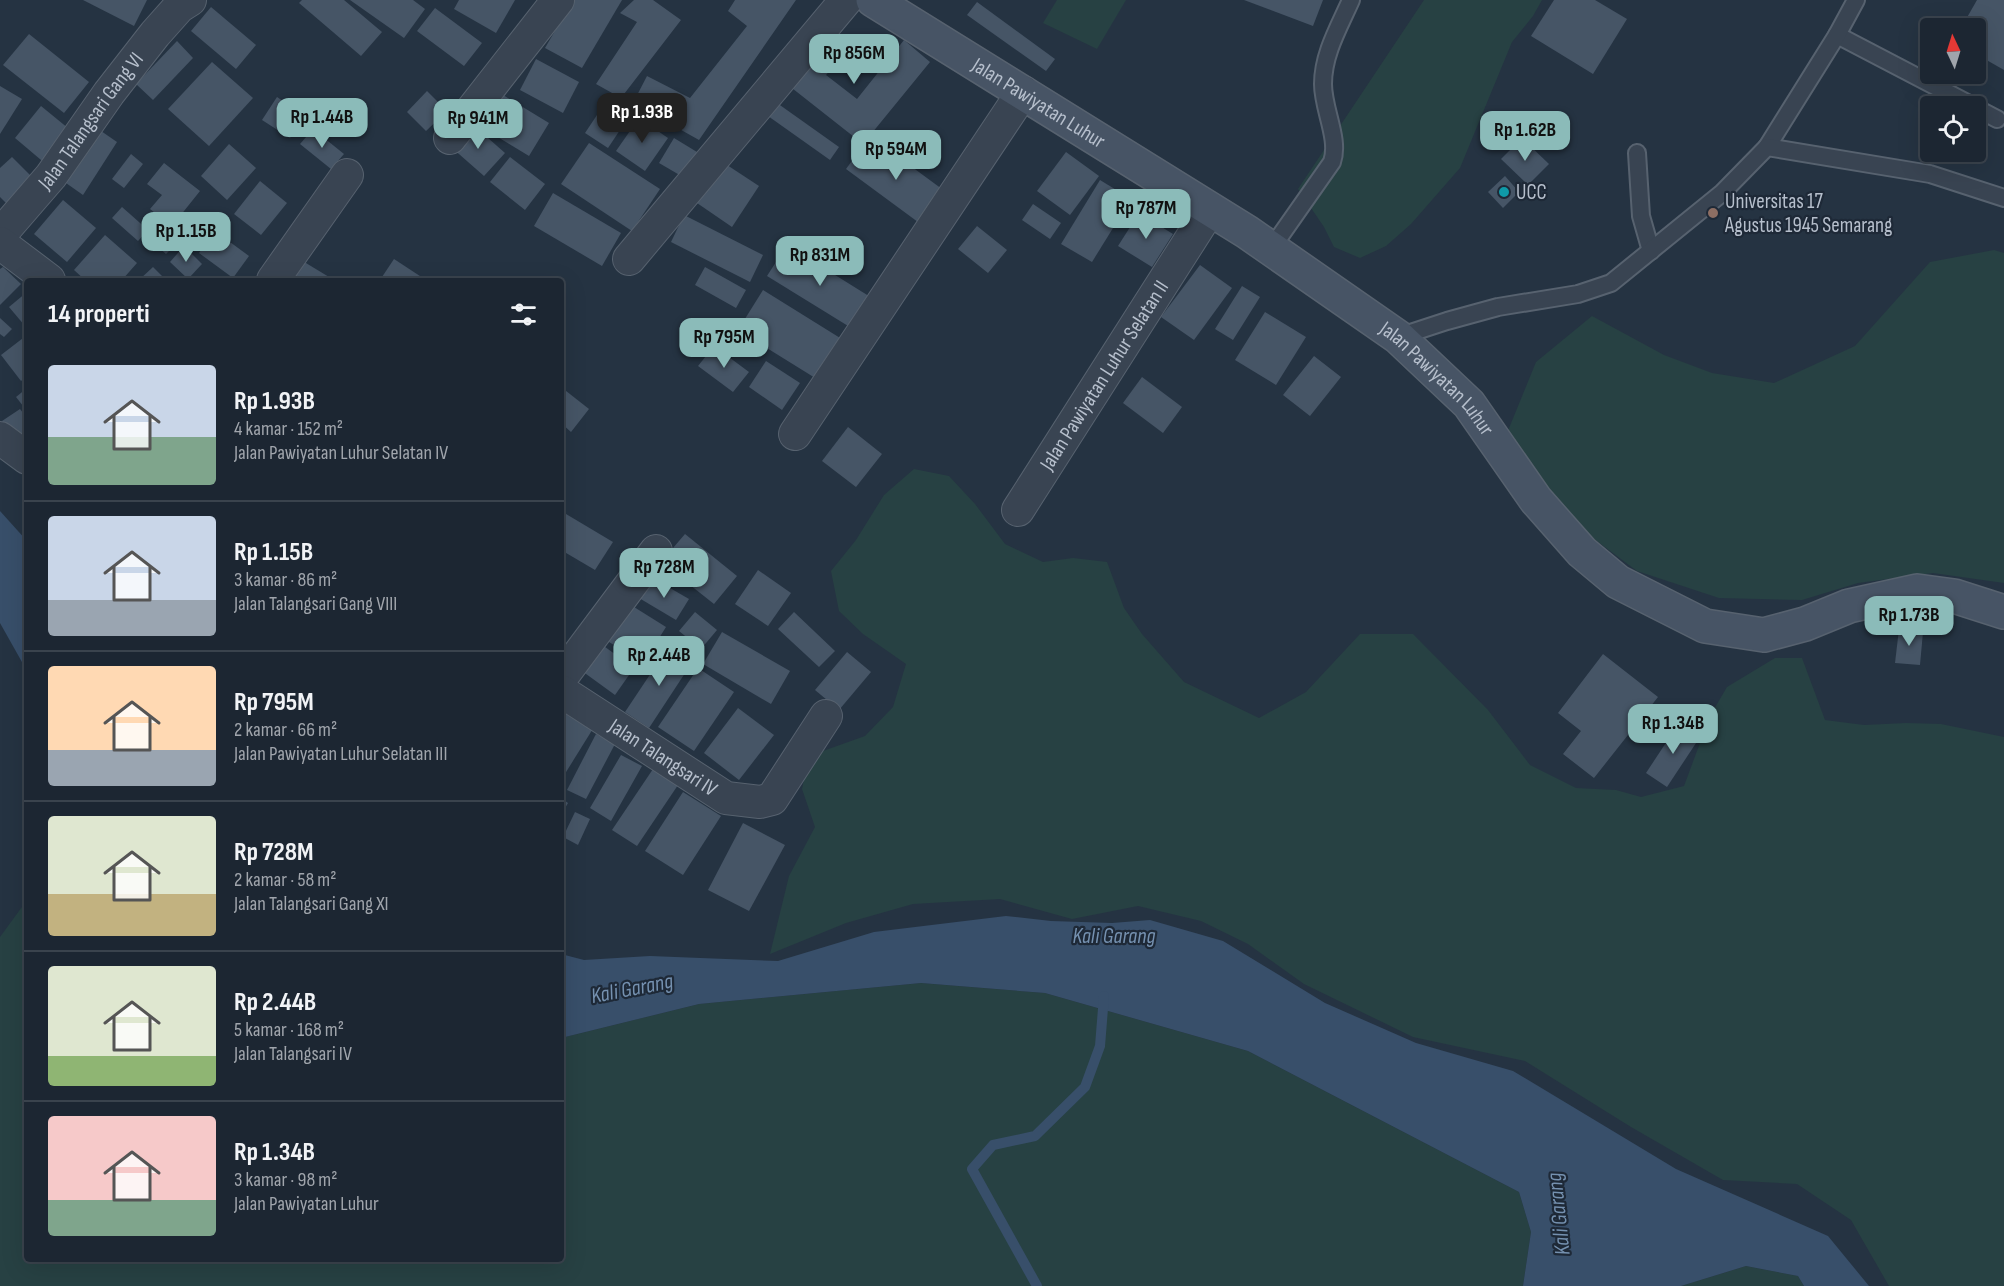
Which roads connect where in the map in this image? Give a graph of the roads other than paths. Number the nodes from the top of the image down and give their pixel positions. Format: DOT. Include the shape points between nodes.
graph roads {
  1 [pos="558,0"];
  2 [pos="846,0"];
  3 [pos="873,0"];
  4 [pos="1351,0"];
  5 [pos="1856,0"];
  6 [pos="184,3"];
  7 [pos="1837,34"];
  8 [pos="1023,92"];
  9 [pos="1953,96"];
  10 [pos="1986,113"];
  11 [pos="1997,119"];
  12 [pos="450,138"];
  13 [pos="1767,147"];
  14 [pos="1637,153"];
  15 [pos="347,175"];
  16 [pos="2004,198"];
  17 [pos="1210,209"];
  18 [pos="0,235"];
  19 [pos="0,243"];
  20 [pos="1271,249"];
  21 [pos="1651,251"];
  22 [pos="629,259"];
  23 [pos="46,278"];
  24 [pos="274,278"];
  25 [pos="1398,337"];
  26 [pos="795,434"];
  27 [pos="0,438"];
  28 [pos="24,456"];
  29 [pos="1018,510"];
  30 [pos="656,551"];
  31 [pos="2004,612"];
  32 [pos="564,674"];
  33 [pos="564,693"];
  34 [pos="826,716"];
  1 -- 12 [label="street"];
  2 -- 22 [label="street"];
  3 -- 8 [label="main road, Jalan Pawiyatan Luhur"];
  4 -- 20 [label="lane" via="1326,58 1323,84 1336,152"];
  5 -- 7 [label="lane"];
  6 -- 18 [label="street, Jalan Talangsari Gang VI" via="155,34 51,176"];
  7 -- 9 [label="lane"];
  7 -- 13 [label="lane"];
  8 -- 17 [label="main road, Jalan Pawiyatan Luhur"];
  8 -- 26 [label="street"];
  10 -- 11 [label="lane"];
  13 -- 16 [label="lane" via="1930,174"];
  13 -- 21 [label="lane" via="1722,193"];
  14 -- 21 [label="lane" via="1641,216"];
  15 -- 24 [label="street"];
  17 -- 20 [label="main road, Jalan Pawiyatan Luhur"];
  17 -- 29 [label="street, Jalan Pawiyatan Luhur Selatan II"];
  19 -- 23 [label="street"];
  20 -- 25 [label="main road, Jalan Pawiyatan Luhur"];
  21 -- 25 [label="lane" via="1611,283 1578,294 1498,308"];
  25 -- 31 [label="main road, Jalan Pawiyatan Luhur" via="1469,404 1536,500 1582,552 1618,582 1705,627 1764,635 1849,606 1917,591 1954,596"];
  27 -- 28 [label="street"];
  30 -- 32 [label="street"];
  33 -- 34 [label="street, Jalan Talangsari IV" via="726,798 760,802 772,799"];
}
